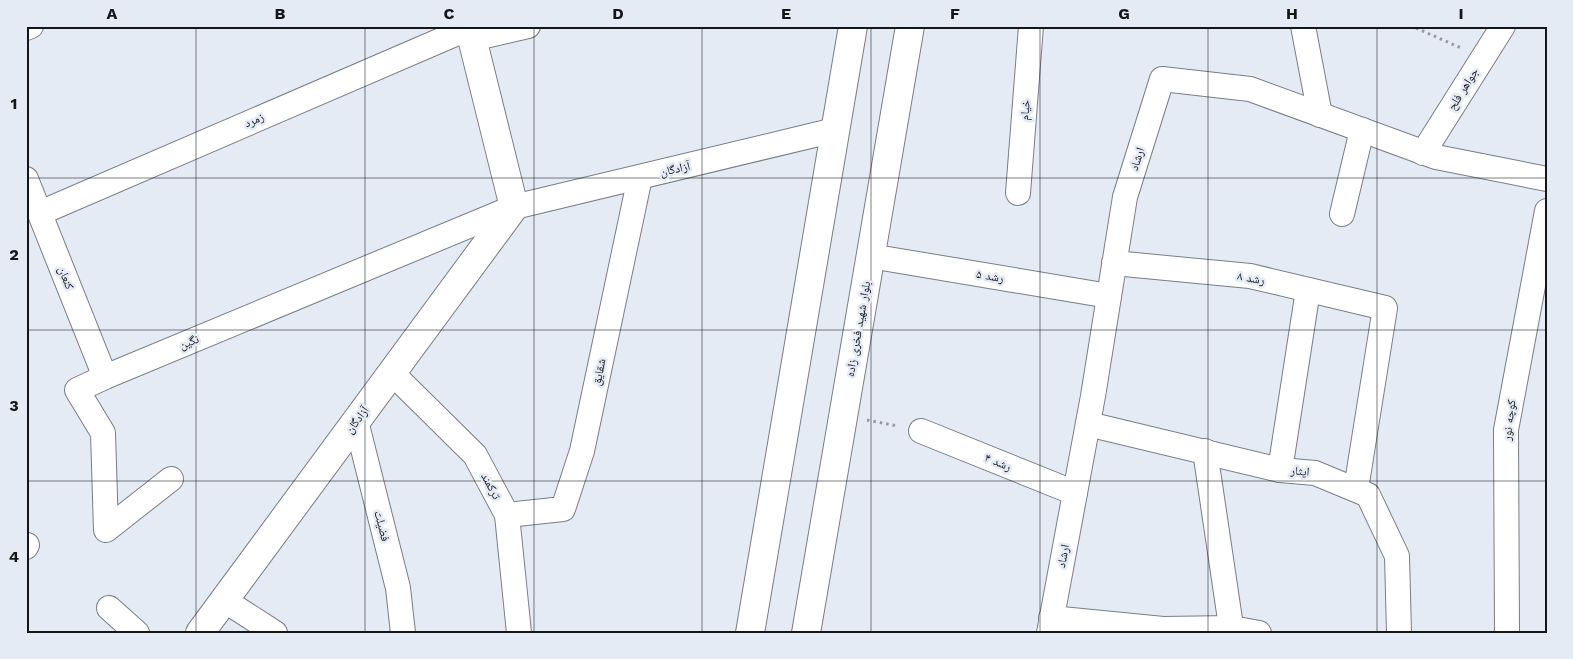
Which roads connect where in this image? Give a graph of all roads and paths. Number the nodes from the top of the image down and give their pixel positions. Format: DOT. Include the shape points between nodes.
graph roads {
  1 [pos="31,26"];
  2 [pos="528,26"];
  3 [pos="853,26"];
  4 [pos="910,26"];
  5 [pos="1032,26"];
  6 [pos="1303,26"];
  7 [pos="1503,26"];
  8 [pos="26,28"];
  9 [pos="1416,28"];
  10 [pos="470,31"];
  11 [pos="1483,58"];
  12 [pos="1320,115"];
  13 [pos="835,130"];
  14 [pos="1362,130"];
  15 [pos="1423,152"];
  16 [pos="640,177"];
  17 [pos="26,179"];
  18 [pos="1547,179"];
  19 [pos="1018,193"];
  20 [pos="514,207"];
  21 [pos="1547,211"];
  22 [pos="40,213"];
  23 [pos="1342,214"];
  24 [pos="870,256"];
  25 [pos="1114,263"];
  26 [pos="1308,290"];
  27 [pos="1109,296"];
  28 [pos="392,373"];
  29 [pos="105,376"];
  30 [pos="843,416"];
  31 [pos="356,421"];
  32 [pos="1088,424"];
  33 [pos="921,431"];
  34 [pos="1205,452"];
  35 [pos="1280,470"];
  36 [pos="171,479"];
  37 [pos="1356,489"];
  38 [pos="1075,493"];
  39 [pos="507,515"];
  40 [pos="224,600"];
  41 [pos="109,608"];
  42 [pos="1050,625"];
  43 [pos="1232,630"];
  44 [pos="1164,631"];
  45 [pos="137,633"];
  46 [pos="200,633"];
  47 [pos="275,633"];
  48 [pos="403,633"];
  49 [pos="519,633"];
  50 [pos="750,633"];
  51 [pos="806,633"];
  52 [pos="1259,633"];
  53 [pos="1400,633"];
  54 [pos="1507,633"];
  1 -- 8 [label="street"];
  2 -- 10 [label="street, زمرد"];
  3 -- 13 [label="main road"];
  4 -- 24 [label="main road, بلوار شهید فخری زاده"];
  5 -- 19 [label="street, خیام"];
  6 -- 12 [label="street"];
  7 -- 11 [label="street, جواهر فلح"];
  9 -- 11 [label="path"];
  10 -- 20 [label="main road"];
  10 -- 22 [label="street, زمرد"];
  11 -- 15 [label="street, جواهر فلح"];
  12 -- 14 [label="street, ارشاد"];
  12 -- 25 [label="street, ارشاد" via="1250,89 1162,79 1125,197"];
  13 -- 16 [label="street, آزادگان"];
  13 -- 50 [label="main road"];
  14 -- 15 [label="street, ارشاد"];
  14 -- 23 [label="street"];
  15 -- 18 [label="street, ارشاد"];
  16 -- 20 [label="street, آزادگان"];
  16 -- 39 [label="street, شقایق" via="582,451 563,509"];
  17 -- 22 [label="street, کنعان"];
  20 -- 28 [label="main road, آزادگان"];
  20 -- 29 [label="street, نگین"];
  21 -- 54 [label="street, کوچه نور" via="1506,430"];
  22 -- 29 [label="street, کنعان"];
  24 -- 27 [label="street, رشد ۵"];
  24 -- 30 [label="main road, بلوار شهید فخری زاده"];
  25 -- 26 [label="street, رشد ۸" via="1250,276"];
  25 -- 27 [label="street, ارشاد"];
  26 -- 35 [label="street"];
  26 -- 37 [label="street, رشد ۸" via="1385,308"];
  27 -- 32 [label="street, ارشاد"];
  28 -- 31 [label="main road, آزادگان"];
  28 -- 39 [label="street, ترکمند" via="475,455"];
  29 -- 36 [label="street, نگین" via="77,390 103,433 106,530"];
  30 -- 33 [label="path"];
  30 -- 51 [label="main road, بلوار شهید فخری زاده"];
  31 -- 40 [label="main road, آزادگان"];
  31 -- 48 [label="street, فضیلت" via="398,588"];
  32 -- 34 [label="street, ایثار"];
  32 -- 38 [label="street, ارشاد"];
  33 -- 38 [label="street, رشد ۴"];
  34 -- 35 [label="street, ایثار"];
  34 -- 43 [label="street"];
  35 -- 37 [label="street, ایثار" via="1314,473"];
  37 -- 53 [label="street, ایثار" via="1368,494 1397,556"];
  38 -- 42 [label="street, ارشاد"];
  39 -- 49 [label="street, ترکمند"];
  40 -- 46 [label="main road, آزادگان"];
  40 -- 47 [label="street"];
  41 -- 45 [label="street"];
  42 -- 44 [label="street"];
  43 -- 44 [label="street"];
  43 -- 52 [label="street"];
}
